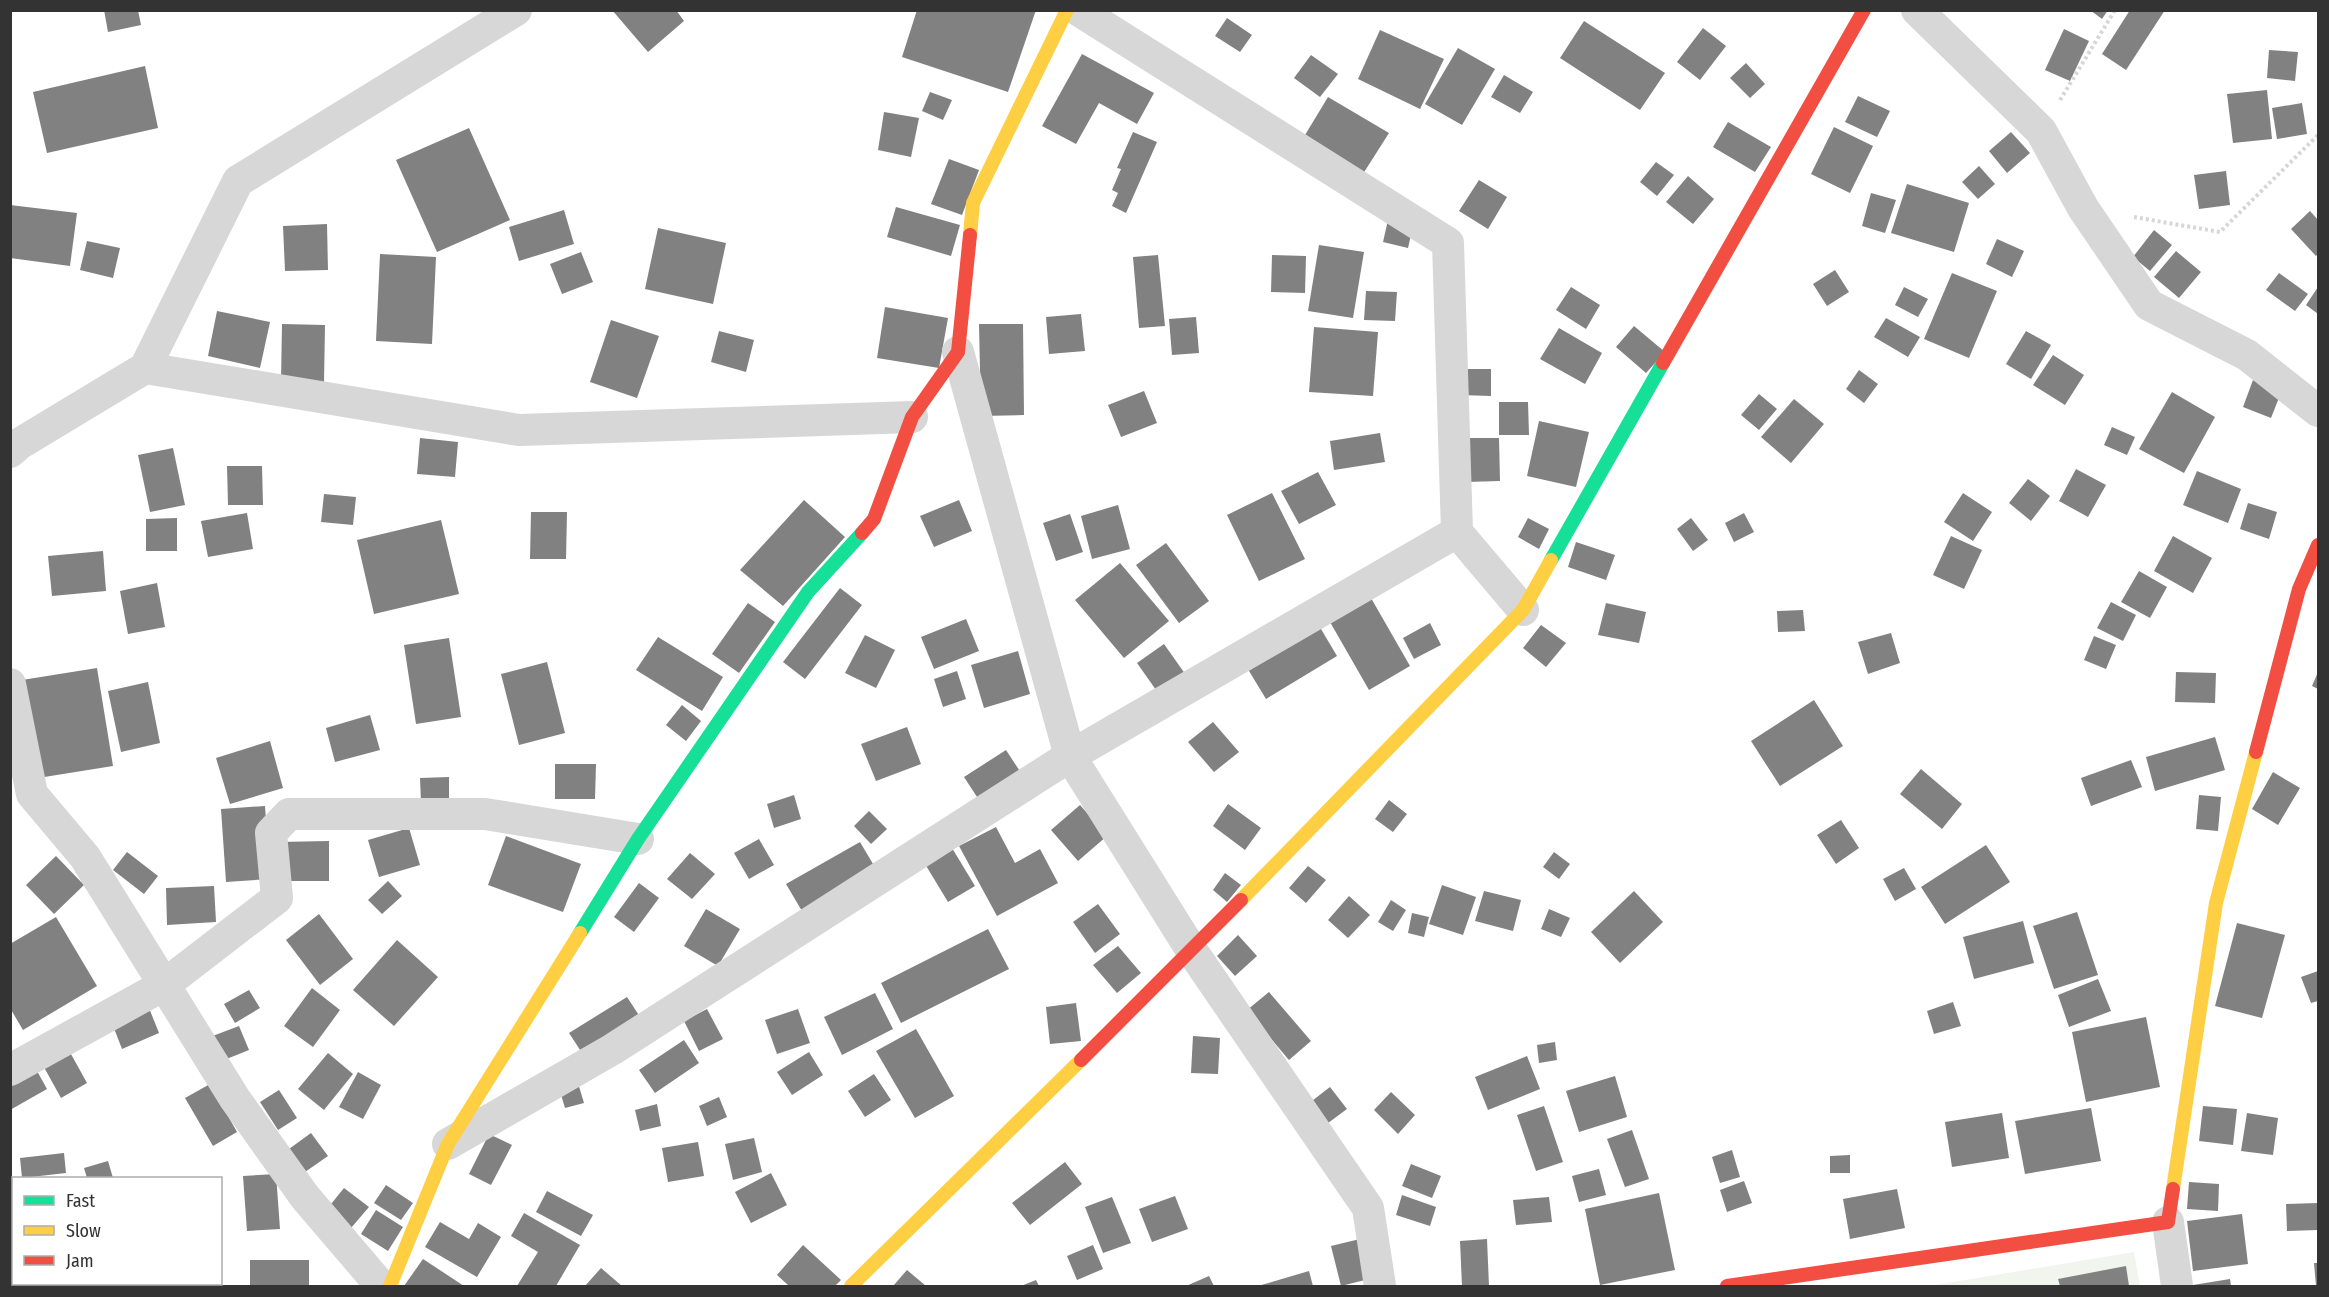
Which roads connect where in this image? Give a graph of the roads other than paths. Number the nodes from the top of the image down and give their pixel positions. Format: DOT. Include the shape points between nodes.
graph roads {
  1 [pos="516,10"];
  2 [pos="1067,10"];
  3 [pos="1078,10"];
  4 [pos="1864,10"];
  5 [pos="1917,10"];
  6 [pos="958,352"];
  7 [pos="145,368"];
  8 [pos="2319,411"];
  9 [pos="912,417"];
  10 [pos="10,452"];
  11 [pos="1457,532"];
  12 [pos="2319,545"];
  13 [pos="1523,610"];
  14 [pos="10,684"];
  15 [pos="1070,756"];
  16 [pos="638,839"];
  17 [pos="1192,951"];
  18 [pos="164,985"];
  19 [pos="10,1070"];
  20 [pos="448,1144"];
  21 [pos="2168,1222"];
  22 [pos="381,1287"];
  23 [pos="390,1287"];
  24 [pos="851,1287"];
  25 [pos="1380,1287"];
  26 [pos="1727,1287"];
  27 [pos="2177,1287"];
  1 -- 7 [label="street" via="238,181"];
  2 -- 6 [label="street" via="973,203"];
  3 -- 11 [label="street" via="1448,243"];
  4 -- 13 [label="street"];
  5 -- 8 [label="street" via="2041,131 2083,208 2149,305 2247,356"];
  6 -- 9 [label="street"];
  6 -- 15 [label="street"];
  7 -- 9 [label="street" via="519,430"];
  7 -- 10 [label="street"];
  9 -- 16 [label="street" via="874,519 808,592"];
  11 -- 13 [label="street"];
  11 -- 15 [label="street"];
  12 -- 21 [label="street" via="2299,589 2216,903"];
  13 -- 17 [label="street"];
  14 -- 18 [label="street" via="32,794 85,857"];
  15 -- 17 [label="street"];
  15 -- 20 [label="street" via="614,1049"];
  16 -- 18 [label="street" via="484,814 289,814 271,833 277,898"];
  16 -- 20 [label="street"];
  17 -- 24 [label="street"];
  17 -- 25 [label="street" via="1368,1208"];
  18 -- 19 [label="street"];
  18 -- 22 [label="street" via="235,1099 305,1197"];
  20 -- 23 [label="street"];
  21 -- 26 [label="street"];
  21 -- 27 [label="street"];
}
